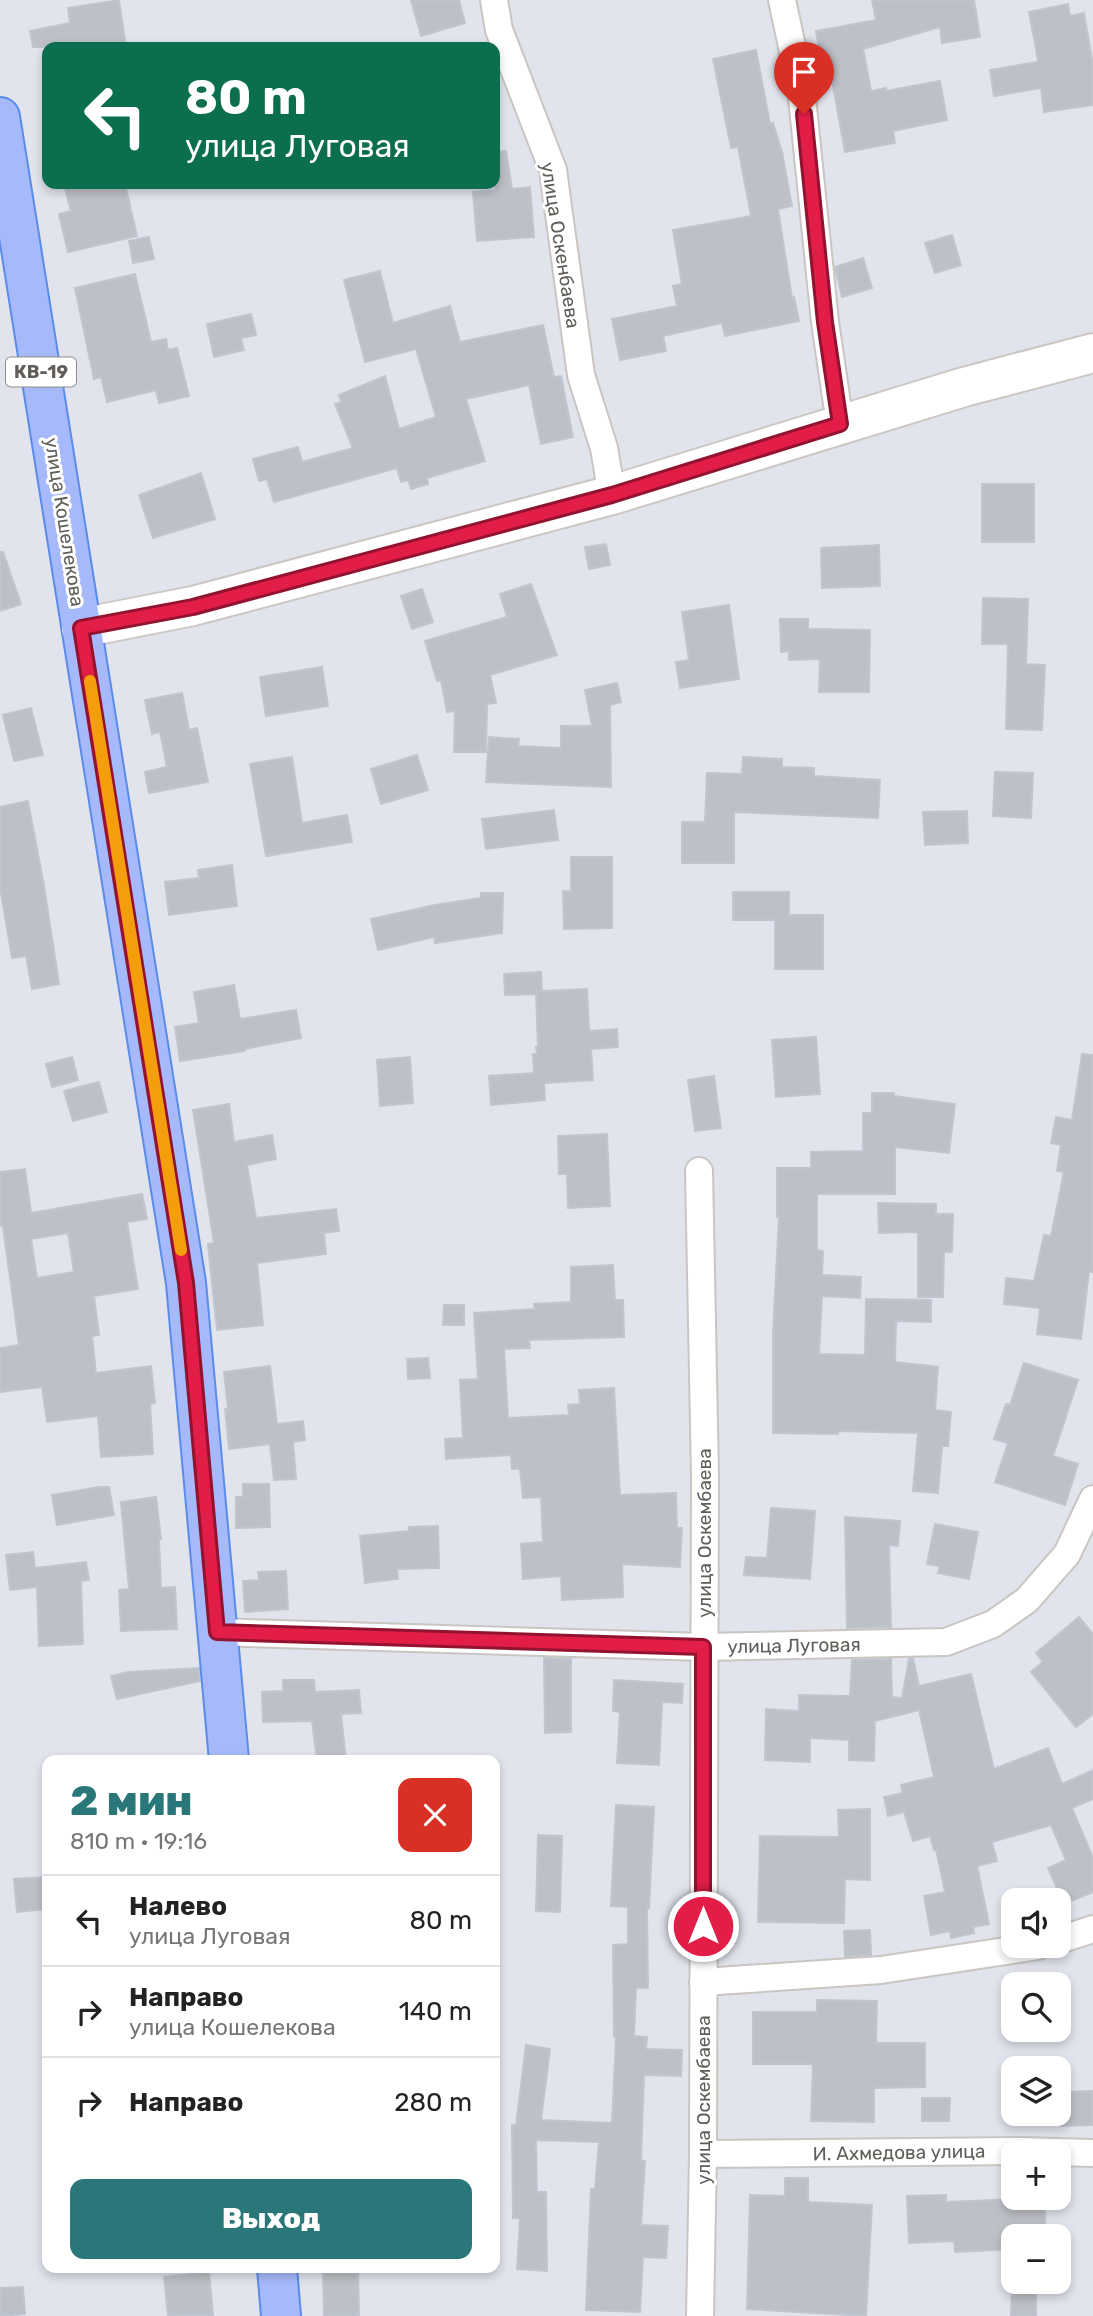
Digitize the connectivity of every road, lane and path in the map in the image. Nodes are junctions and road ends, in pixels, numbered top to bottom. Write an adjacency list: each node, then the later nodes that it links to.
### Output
1 (494, 0): 6 (street, улица Оскенбаева)
2 (782, 0): 5 (street)
3 (0, 117): 7 (main road, улица Кошелекова / КВ-19)
4 (1093, 353): 5 (main road)
5 (840, 424): 6 (main road)
6 (612, 495): 7 (main road)
7 (81, 628): 10 (main road, улица Кошелекова)
8 (699, 1171): 11 (street, улица Оскембаева)
9 (1093, 1499): 11 (street, улица Луговая)
10 (217, 1632): 11 (street, улица Луговая); 12 (main road, улица Кошелекова)
11 (703, 1647): 16 (street, улица Оскембаева)
12 (229, 1755)
13 (1093, 1929): 14 (street)
14 (1071, 1936)
15 (1001, 1952): 16 (street)
16 (703, 1982): 18 (street, улица Оскембаева)
17 (1093, 2153): 18 (street, И. Ахмедова улица)
18 (703, 2154): 21 (street, улица Оскембаева)
19 (277, 2273): 20 (main road)
20 (281, 2316)
21 (700, 2316)

